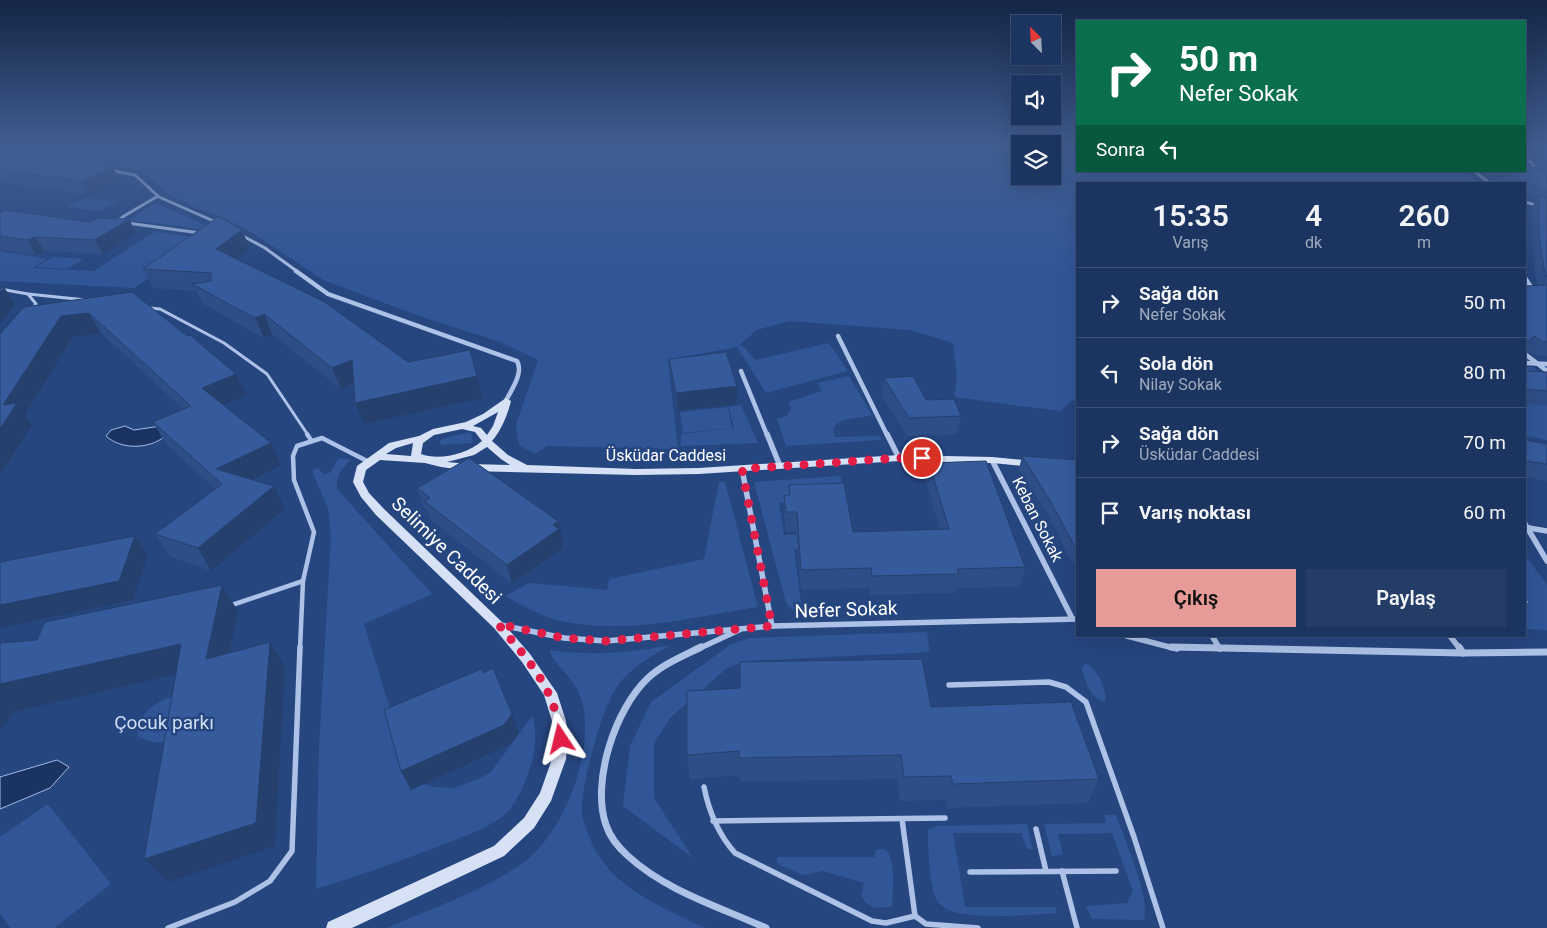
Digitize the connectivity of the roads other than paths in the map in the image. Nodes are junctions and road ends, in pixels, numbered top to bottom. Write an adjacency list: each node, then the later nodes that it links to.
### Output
1 (152, 190): 2 (street)
2 (158, 196): 5 (street); 7 (street)
3 (1526, 202): 4 (street)
4 (1547, 208)
5 (216, 229)
6 (233, 231): 22 (street)
7 (206, 232)
8 (1526, 281): 11 (street)
9 (0, 289): 10 (lane)
10 (28, 294): 12 (lane); 14 (lane)
11 (1540, 294)
12 (89, 300)
13 (143, 308): 25 (lane)
14 (30, 311)
15 (838, 336): 27 (street)
16 (1526, 355): 18 (street)
17 (1526, 363): 18 (street)
18 (1537, 364): 19 (street); 21 (street)
19 (1547, 364)
20 (741, 371): 32 (street)
21 (1547, 371)
22 (506, 401): 23 (street); 26 (street)
23 (462, 426): 24 (street); 26 (street)
24 (422, 438): 28 (street); 29 (street)
25 (311, 440): 29 (lane); 38 (lane)
26 (486, 441): 28 (street); 33 (street)
27 (899, 458): 30 (street, Üsküdar Caddesi); 32 (street, Üsküdar Caddesi)
28 (423, 459): 29 (street); 33 (street, Üsküdar Caddesi)
29 (373, 460): 41 (street, Selimiye Caddesi)
30 (992, 460): 31 (street, Üsküdar Caddesi); 40 (street, Keban Sokak)
31 (1049, 465)
32 (780, 466): 34 (street, Üsküdar Caddesi)
33 (524, 468): 34 (street, Üsküdar Caddesi)
34 (742, 469): 42 (street)
35 (1527, 526): 36 (street); 37 (street)
36 (1547, 531)
37 (1547, 561)
38 (303, 581): 39 (lane); 61 (lane)
39 (222, 607)
40 (1075, 618): 42 (street, Nefer Sokak)
41 (498, 624): 43 (street, Nefer Sokak); 62 (street, Selimiye Caddesi)
42 (772, 626): 43 (street, Nefer Sokak)
43 (742, 629): 63 (street)
44 (1131, 637): 47 (street)
45 (1213, 637): 47 (street)
46 (1451, 637): 49 (street)
47 (1220, 649): 49 (street)
48 (1547, 652): 49 (street)
49 (1463, 653)
50 (949, 685): 66 (lane)
51 (704, 787): 54 (lane)
52 (945, 818): 53 (lane)
53 (902, 819): 54 (lane); 60 (lane)
54 (713, 821): 60 (lane)
55 (1036, 829): 56 (lane)
56 (1046, 871): 57 (lane); 59 (lane)
57 (1062, 871): 58 (lane); 65 (lane)
58 (1116, 871)
59 (970, 872)
60 (915, 916): 64 (lane)
61 (168, 928)
62 (334, 928)
63 (766, 928)
64 (978, 928)
65 (1078, 928)
66 (1163, 928)

